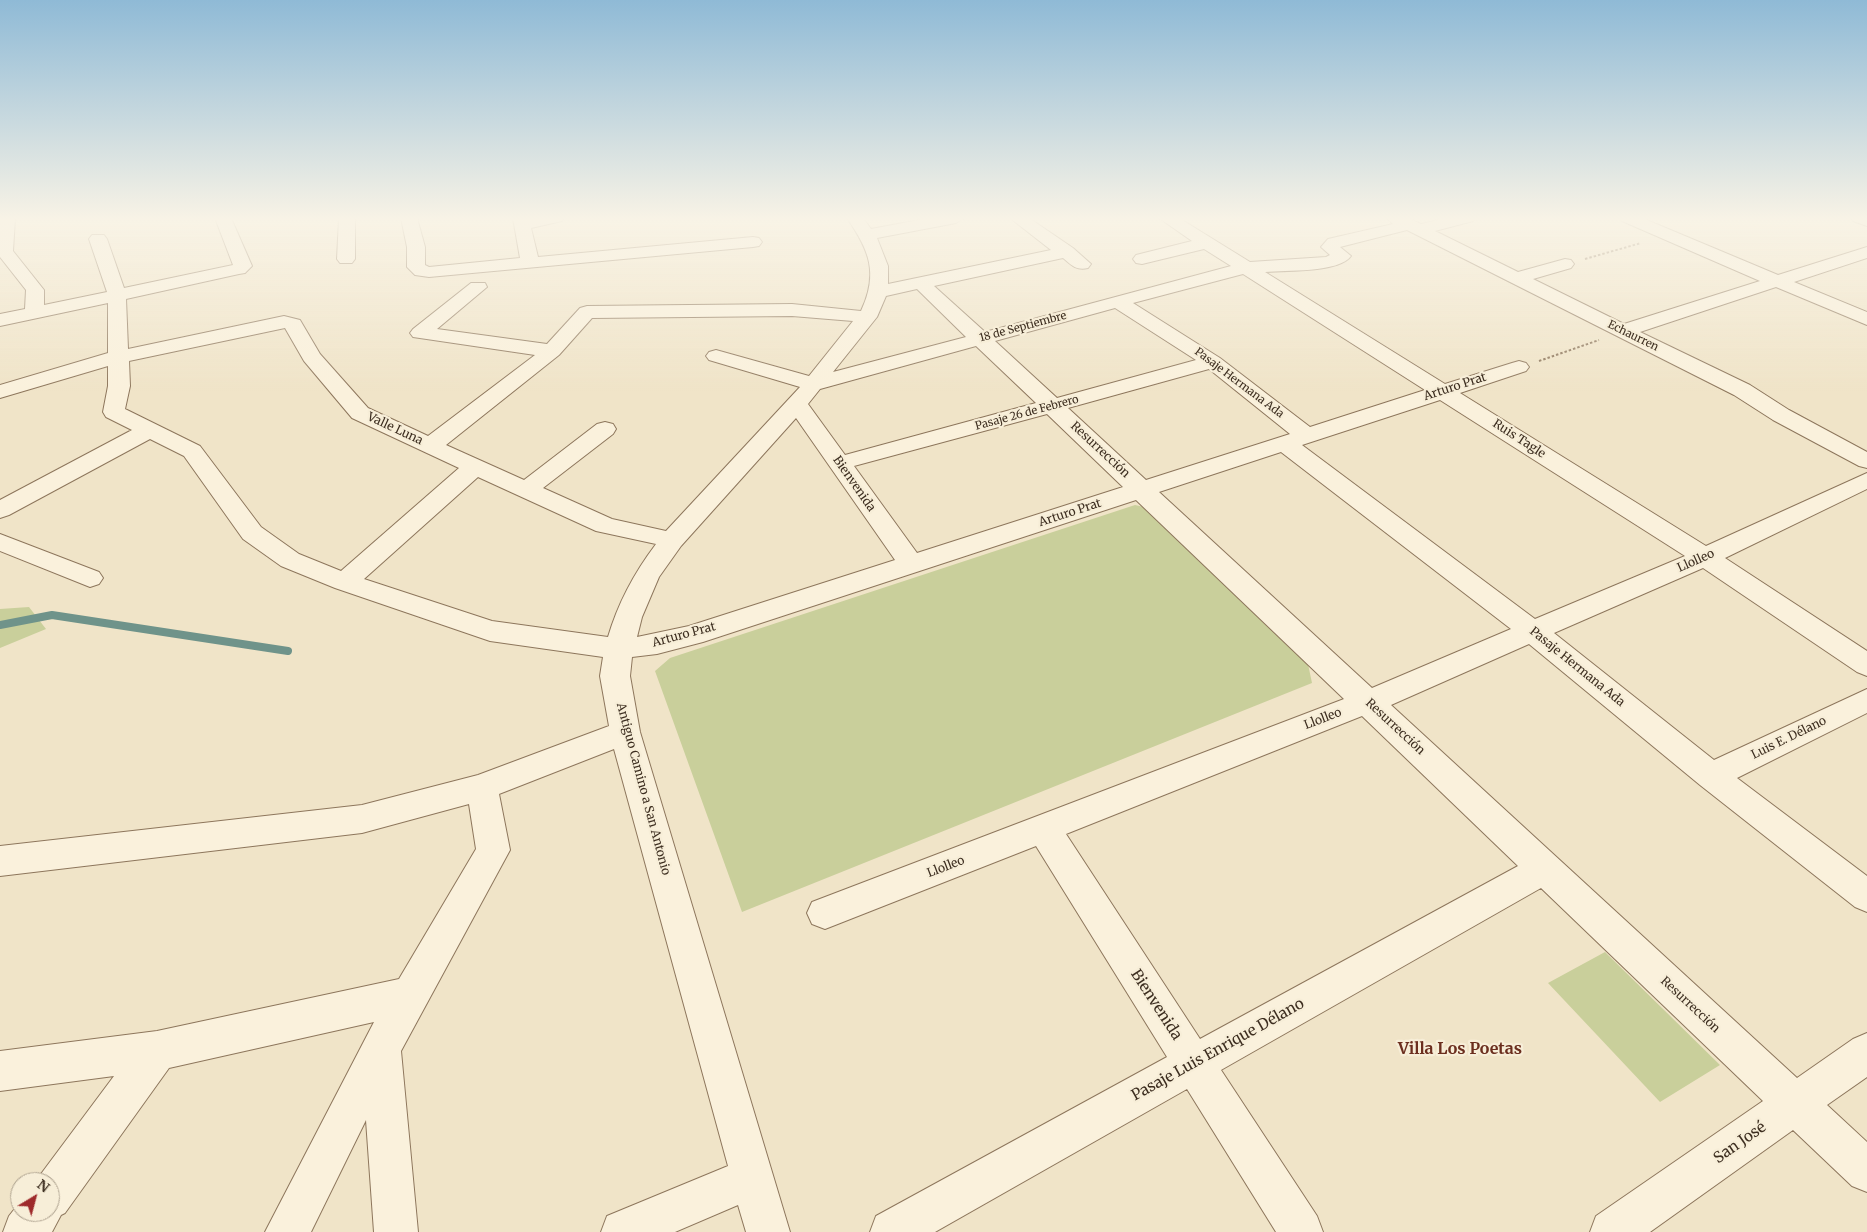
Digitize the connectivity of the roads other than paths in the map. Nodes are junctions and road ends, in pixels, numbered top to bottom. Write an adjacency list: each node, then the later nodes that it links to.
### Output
1 (23, 275): 19 (street)
2 (110, 275): 17 (street)
3 (213, 275): 17 (street)
4 (879, 275): 16 (street, Antiguo Camino a San Antonio)
5 (961, 275): 14 (street)
6 (1215, 275): 18 (street, 18 de Septiembre)
7 (1255, 275): 30 (street, Ruis Tagle)
8 (1508, 275): 12 (street, Echaurren)
9 (1527, 275): 12 (street)
10 (1763, 275): 13 (street)
11 (1793, 275): 13 (street)
12 (1515, 279): 23 (street, Echaurren)
13 (1776, 281): 21 (street); 23 (street)
14 (922, 284): 16 (street); 24 (street, Resurrección)
15 (478, 287): 25 (street)
16 (878, 292): 20 (street, Antiguo Camino a San Antonio)
17 (117, 296): 19 (street); 27 (street)
18 (1118, 302): 24 (street, 18 de Septiembre); 28 (street, Pasaje Hermana Ada)
19 (34, 312): 22 (street)
20 (867, 317): 25 (street); 32 (street, Antiguo Camino a San Antonio)
21 (1867, 319)
22 (0, 320)
23 (1623, 331): 38 (street, Echaurren)
24 (981, 339): 32 (street, 18 de Septiembre); 33 (street, Resurrección)
25 (552, 351): 37 (street)
26 (716, 356): 32 (street)
27 (117, 357): 31 (street); 35 (street, Arturo Prat); 37 (street, Valle Luna)
28 (1213, 362): 33 (street, Pasaje 26 de Febrero); 36 (street, Pasaje Hermana Ada)
29 (1519, 367): 30 (street, Arturo Prat)
30 (1444, 391): 36 (street, Arturo Prat); 47 (street, Ruis Tagle)
31 (0, 392)
32 (806, 394): 39 (street, Bienvenida); 45 (street, Antiguo Camino a San Antonio)
33 (1052, 406): 39 (street, Pasaje 26 de Febrero); 42 (street, Resurrección)
34 (605, 429): 43 (street)
35 (149, 430): 44 (street); 50 (street, Arturo Prat)
36 (1295, 439): 42 (street, Arturo Prat); 51 (street, Pasaje Hermana Ada)
37 (430, 446): 40 (street, Valle Luna)
38 (1867, 461)
39 (840, 463): 48 (street, Bienvenida)
40 (475, 467): 43 (street, Valle Luna); 50 (street)
41 (1867, 480): 47 (street, Llolleo)
42 (1142, 489): 48 (street, Arturo Prat); 55 (street, Resurrección)
43 (526, 490): 45 (street, Valle Luna)
44 (0, 510)
45 (672, 540): 52 (street, Antiguo Camino a San Antonio)
46 (0, 542): 49 (street)
47 (1705, 557): 51 (street, Llolleo); 53 (street, Ruis Tagle)
48 (911, 564): 52 (street, Arturo Prat)
49 (90, 578)
50 (344, 582): 52 (street, Arturo Prat)
51 (1532, 630): 55 (street, Llolleo); 57 (street, Pasaje Hermana Ada)
52 (619, 649): 56 (street, Antiguo Camino a San Antonio)
53 (1867, 665)
54 (1867, 700): 57 (street, Luis E. Délano)
55 (1368, 702): 59 (street, Llolleo); 61 (street, Resurrección)
56 (626, 732): 58 (street); 72 (street, Antiguo Camino a San Antonio)
57 (1710, 776): 62 (street, Pasaje Hermana Ada)
58 (482, 787): 60 (street); 64 (street)
59 (1044, 829): 63 (street, Llolleo); 68 (street, Bienvenida)
60 (0, 861)
61 (1545, 868): 68 (street, Pasaje Luis Enrique Délano); 70 (street, Resurrección)
62 (1867, 896)
63 (825, 913)
64 (411, 994): 65 (street); 66 (street)
65 (381, 1048): 74 (street); 75 (street)
66 (157, 1051): 69 (street); 73 (street)
67 (1867, 1053): 70 (street, San José)
68 (1194, 1064): 78 (street, Pasaje Luis Enrique Délano); 79 (street, Bienvenida)
69 (0, 1071)
70 (1796, 1104): 71 (street, Resurrección); 80 (street, San José)
71 (1867, 1171)
72 (753, 1177): 76 (street); 77 (street, Antiguo Camino a San Antonio)
73 (60, 1184)
74 (287, 1232)
75 (396, 1232)
76 (623, 1232)
77 (768, 1232)
78 (892, 1232)
79 (1301, 1232)
80 (1612, 1232)

